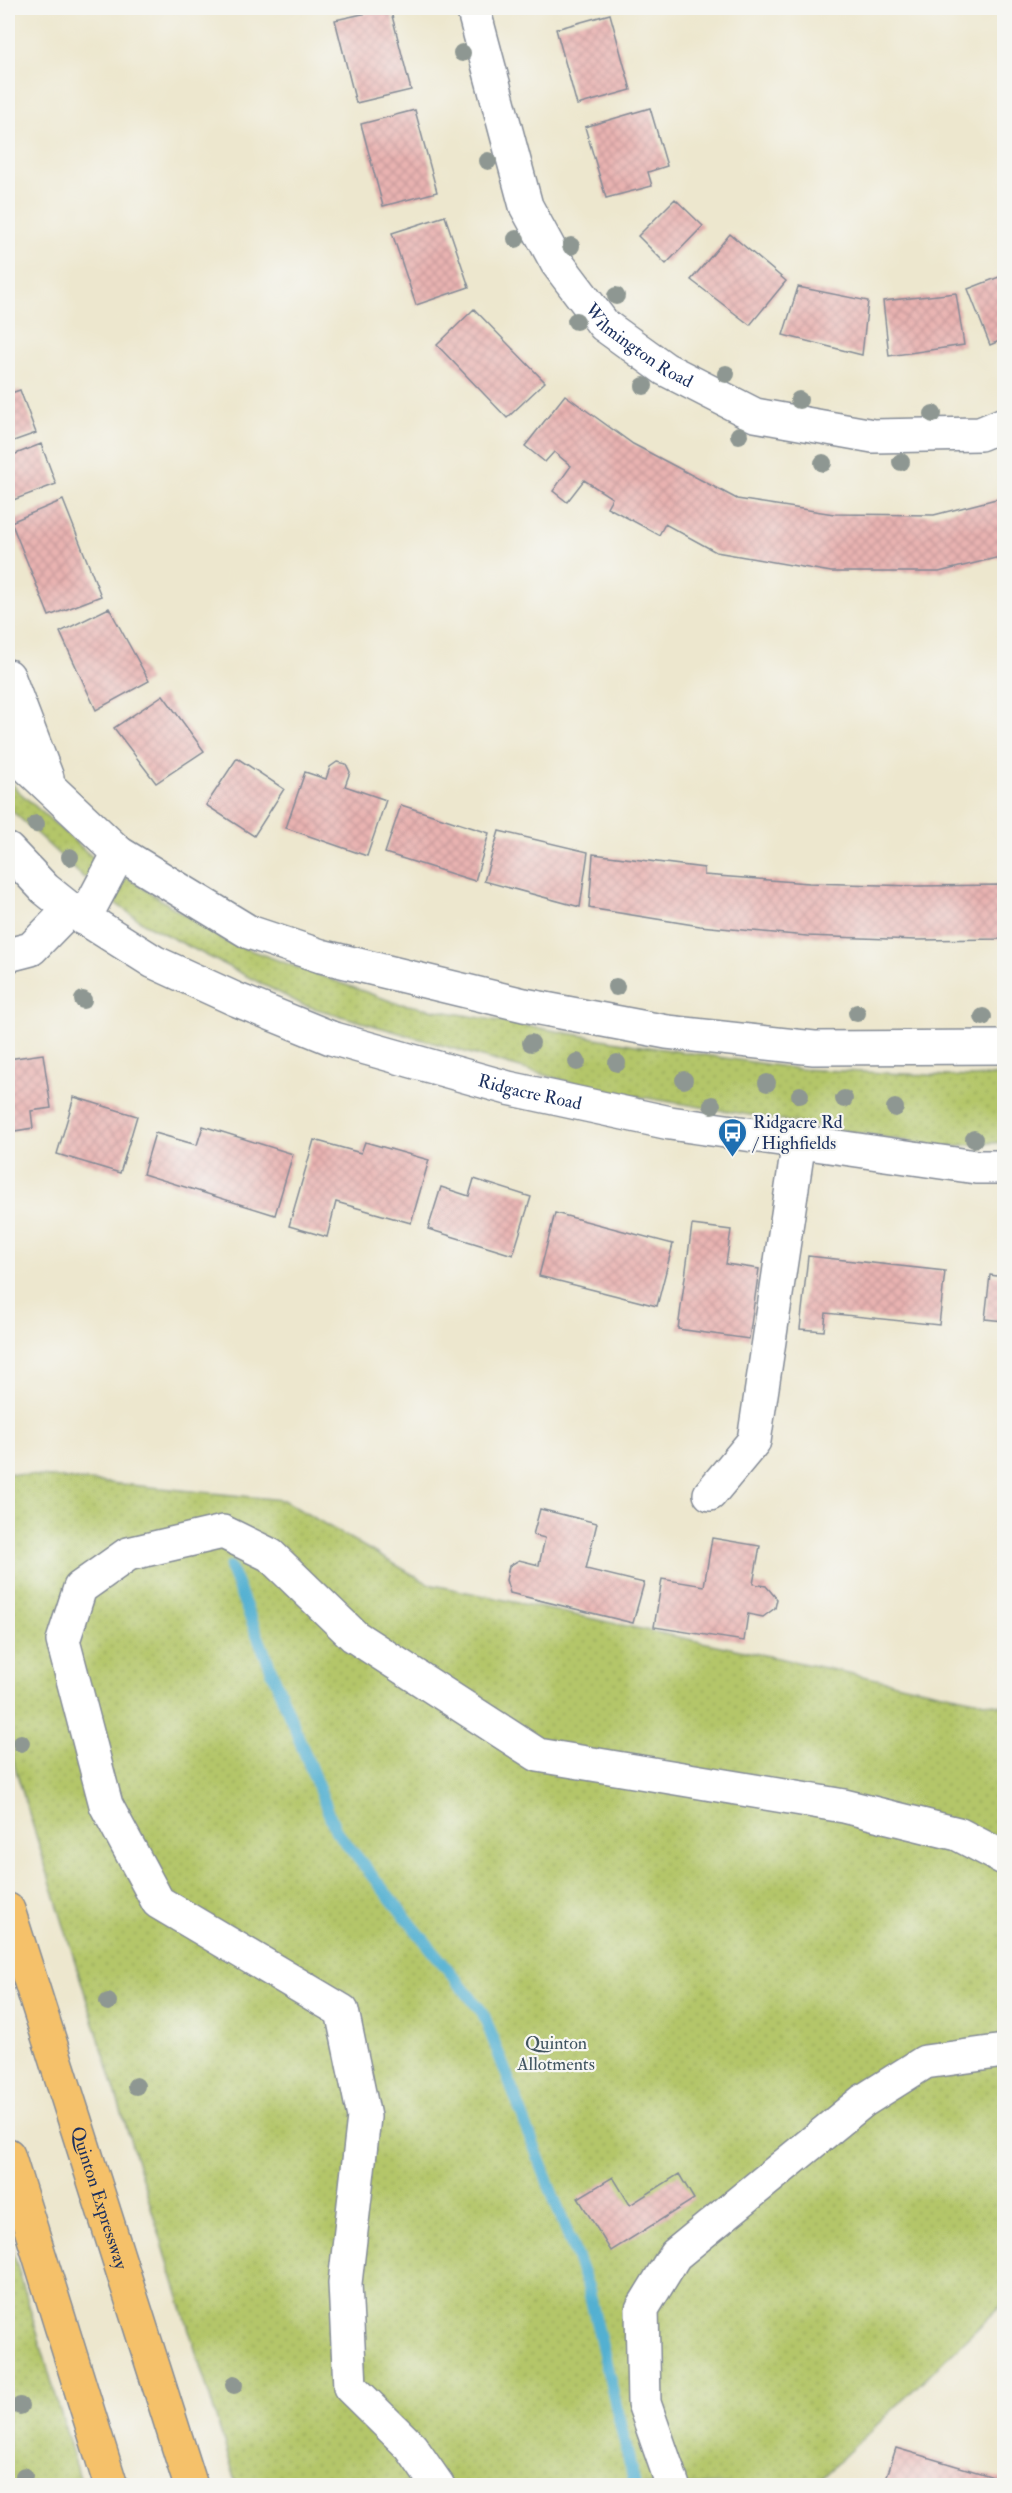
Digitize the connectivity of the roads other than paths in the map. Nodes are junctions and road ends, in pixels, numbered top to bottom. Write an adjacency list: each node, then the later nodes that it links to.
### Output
1 (473, 8): 2 (street, Wilmington Road)
2 (1005, 424)
3 (8, 676): 5 (street)
4 (8, 744): 5 (street)
5 (50, 788): 7 (street)
6 (8, 850): 8 (street, Ridgacre Road)
7 (119, 853): 8 (street); 10 (street)
8 (77, 914): 9 (street); 11 (street, Ridgacre Road)
9 (8, 955)
10 (1005, 1047)
11 (799, 1140): 12 (street, Ridgacre Road); 13 (street)
12 (1005, 1167)
13 (710, 1494)
14 (1005, 1857): 20 (street)
15 (8, 1910): 19 (highway, Quinton Expressway)
16 (1005, 2051): 21 (street)
17 (8, 2155): 18 (highway)
18 (111, 2486)
19 (191, 2486)
20 (438, 2486)
21 (674, 2486)

